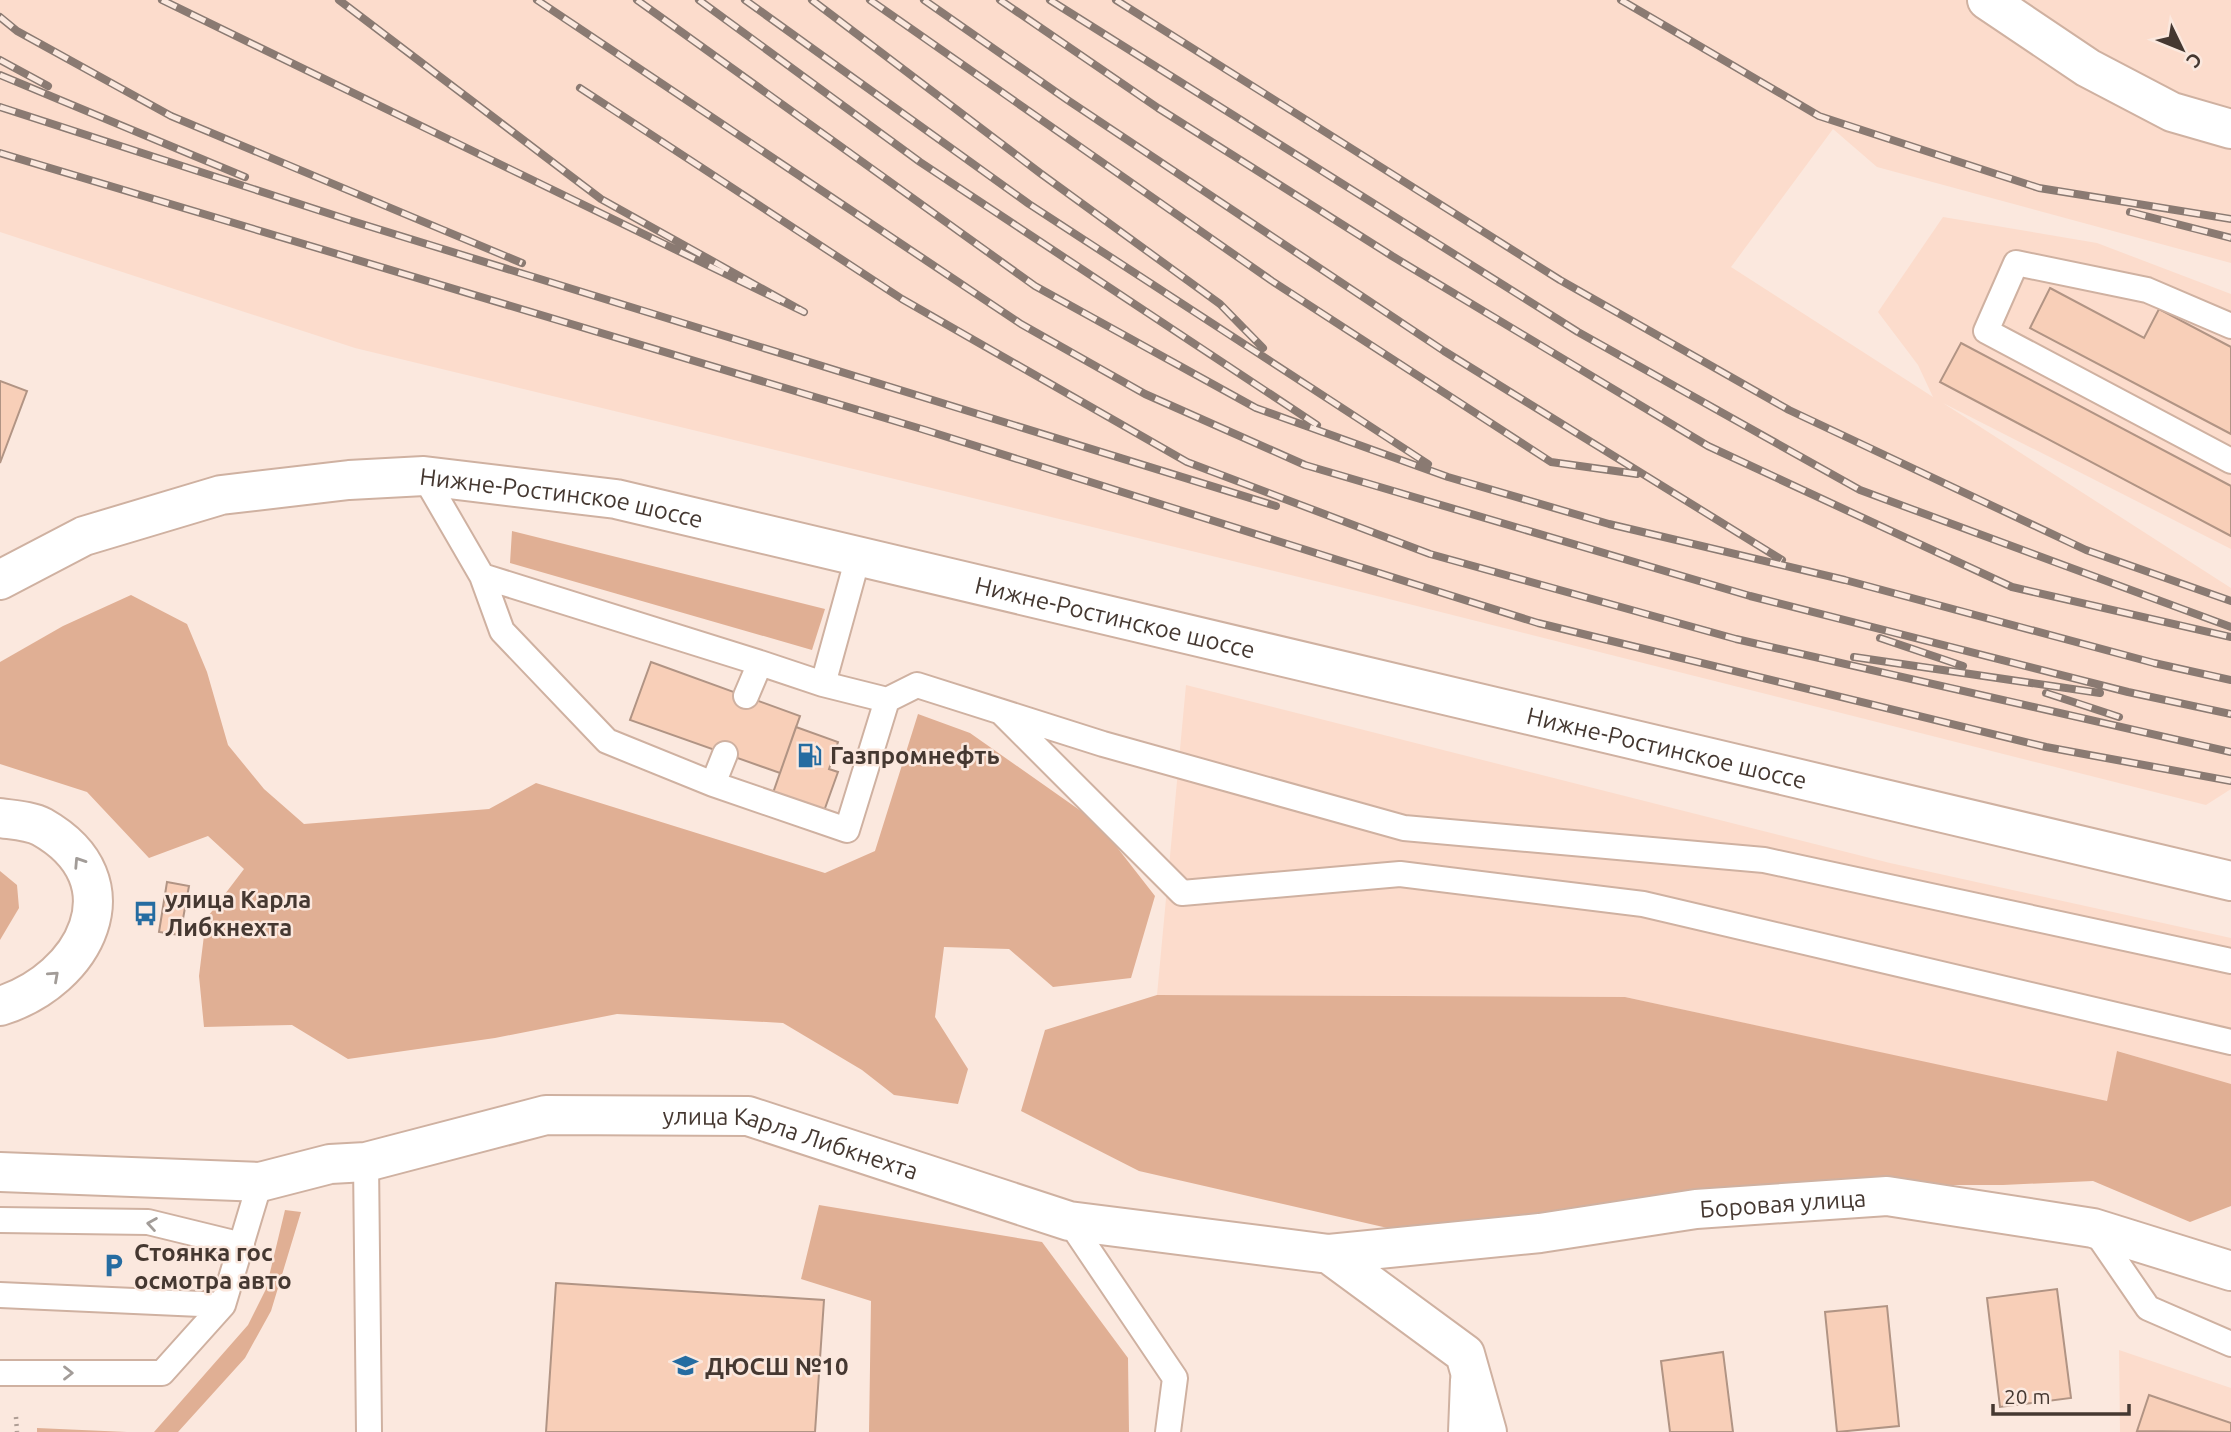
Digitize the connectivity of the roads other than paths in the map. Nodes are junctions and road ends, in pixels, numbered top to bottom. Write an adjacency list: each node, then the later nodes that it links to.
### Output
1 (1987, 0): 2 (street)
2 (2231, 129)
3 (2231, 326): 4 (lane)
4 (2231, 461)
5 (424, 476): 6 (street, Нижне-Ростинское шоссе); 7 (lane); 8 (street, Нижне-Ростинское шоссе)
6 (858, 557): 10 (lane); 17 (street, Нижне-Ростинское шоссе)
7 (482, 576): 9 (lane); 15 (lane)
8 (0, 580)
9 (760, 663): 10 (lane); 11 (lane)
10 (823, 684): 12 (lane)
11 (746, 696)
12 (887, 700): 13 (lane); 15 (lane)
13 (999, 710): 18 (lane); 20 (lane)
14 (725, 754): 15 (lane)
15 (713, 784)
16 (0, 818): 19 (street, one-way to 16)
17 (2231, 881)
18 (2231, 961)
19 (0, 1006)
20 (2231, 1042)
21 (366, 1162): 23 (street, улица Карла Либкнехта); 25 (street, улица Карла Либкнехта); 35 (lane)
22 (0, 1172): 23 (street, улица Карла Либкнехта)
23 (260, 1182): 27 (lane)
24 (0, 1220): 27 (lane, one-way to 24)
25 (1069, 1221): 28 (street, улица Карла Либкнехта); 36 (lane)
26 (2093, 1228): 28 (street, Боровая улица); 29 (street, Боровая улица); 32 (lane)
27 (242, 1245): 31 (lane)
28 (1329, 1254): 33 (street, улица Карла Либкнехта)
29 (2231, 1271)
30 (0, 1295): 31 (lane)
31 (223, 1305): 34 (lane, one-way to 31)
32 (2231, 1344)
33 (1465, 1354): 37 (lane); 38 (street)
34 (0, 1373)
35 (369, 1432)
36 (1168, 1432)
37 (1461, 1432)
38 (1487, 1432)

